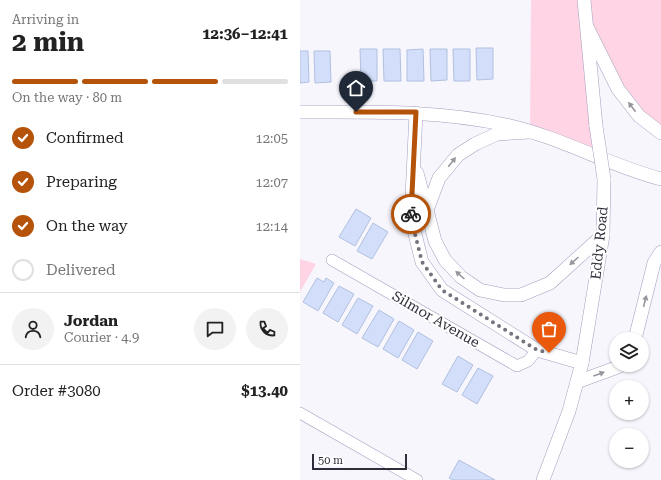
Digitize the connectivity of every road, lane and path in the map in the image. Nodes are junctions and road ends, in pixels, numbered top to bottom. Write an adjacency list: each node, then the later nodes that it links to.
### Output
1 (584, 5): 2 (street, Eddy Road)
2 (587, 27): 6 (street, one-way to 2); 10 (street, Eddy Road, bridge)
3 (300, 112): 4 (street)
4 (416, 112): 5 (street); 7 (street)
5 (530, 132): 8 (street); 9 (street, one-way to 5)
6 (661, 133)
7 (414, 162): 9 (street); 14 (street)
8 (661, 179)
9 (427, 210): 10 (street, one-way to 9)
10 (603, 235): 15 (street, Eddy Road)
11 (661, 252): 13 (street, one-way to 11)
12 (332, 260): 14 (street, Silmor Avenue)
13 (637, 332)
14 (537, 350): 15 (street)
15 (582, 363): 17 (street, Eddy Road)
16 (609, 370): 17 (street, one-way to 16)
17 (577, 382): 20 (street, Eddy Road)
18 (300, 413): 19 (street)
19 (417, 480)
20 (543, 480)

